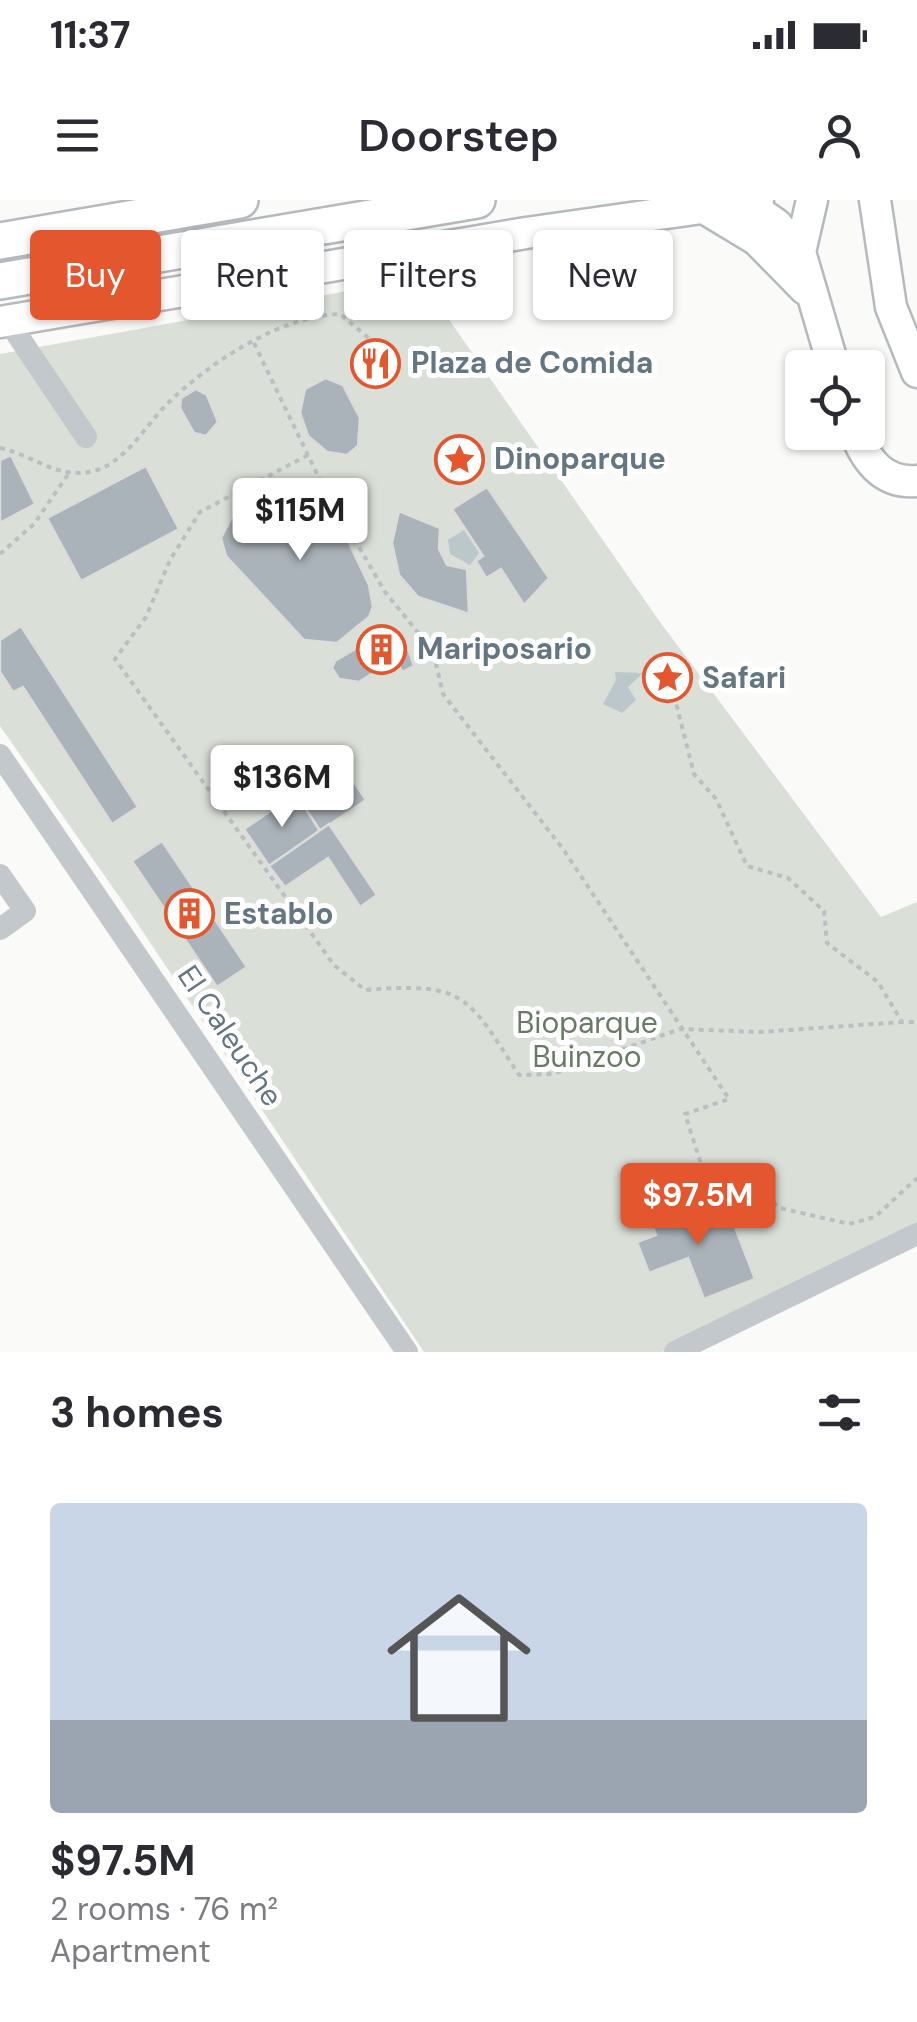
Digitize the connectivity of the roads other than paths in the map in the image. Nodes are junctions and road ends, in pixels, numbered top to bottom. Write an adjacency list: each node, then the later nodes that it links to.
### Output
1 (240, 200): 7 (highway)
2 (476, 200): 9 (highway)
3 (812, 200): 8 (main road)
4 (751, 201): 5 (main road); 8 (main road)
5 (704, 208): 10 (main road); 11 (main road)
6 (878, 215): 13 (main road)
7 (0, 242)
8 (800, 252): 10 (main road)
9 (0, 282)
10 (810, 295): 12 (main road)
11 (4, 322): 14 (street)
12 (828, 350)
13 (917, 372)
14 (86, 438)
15 (866, 450): 16 (main road)
16 (917, 481)
17 (0, 755): 21 (street, El Caleuche)
18 (0, 875): 19 (street)
19 (0, 929)
20 (917, 1234): 22 (street)
21 (407, 1352)
22 (675, 1352)

